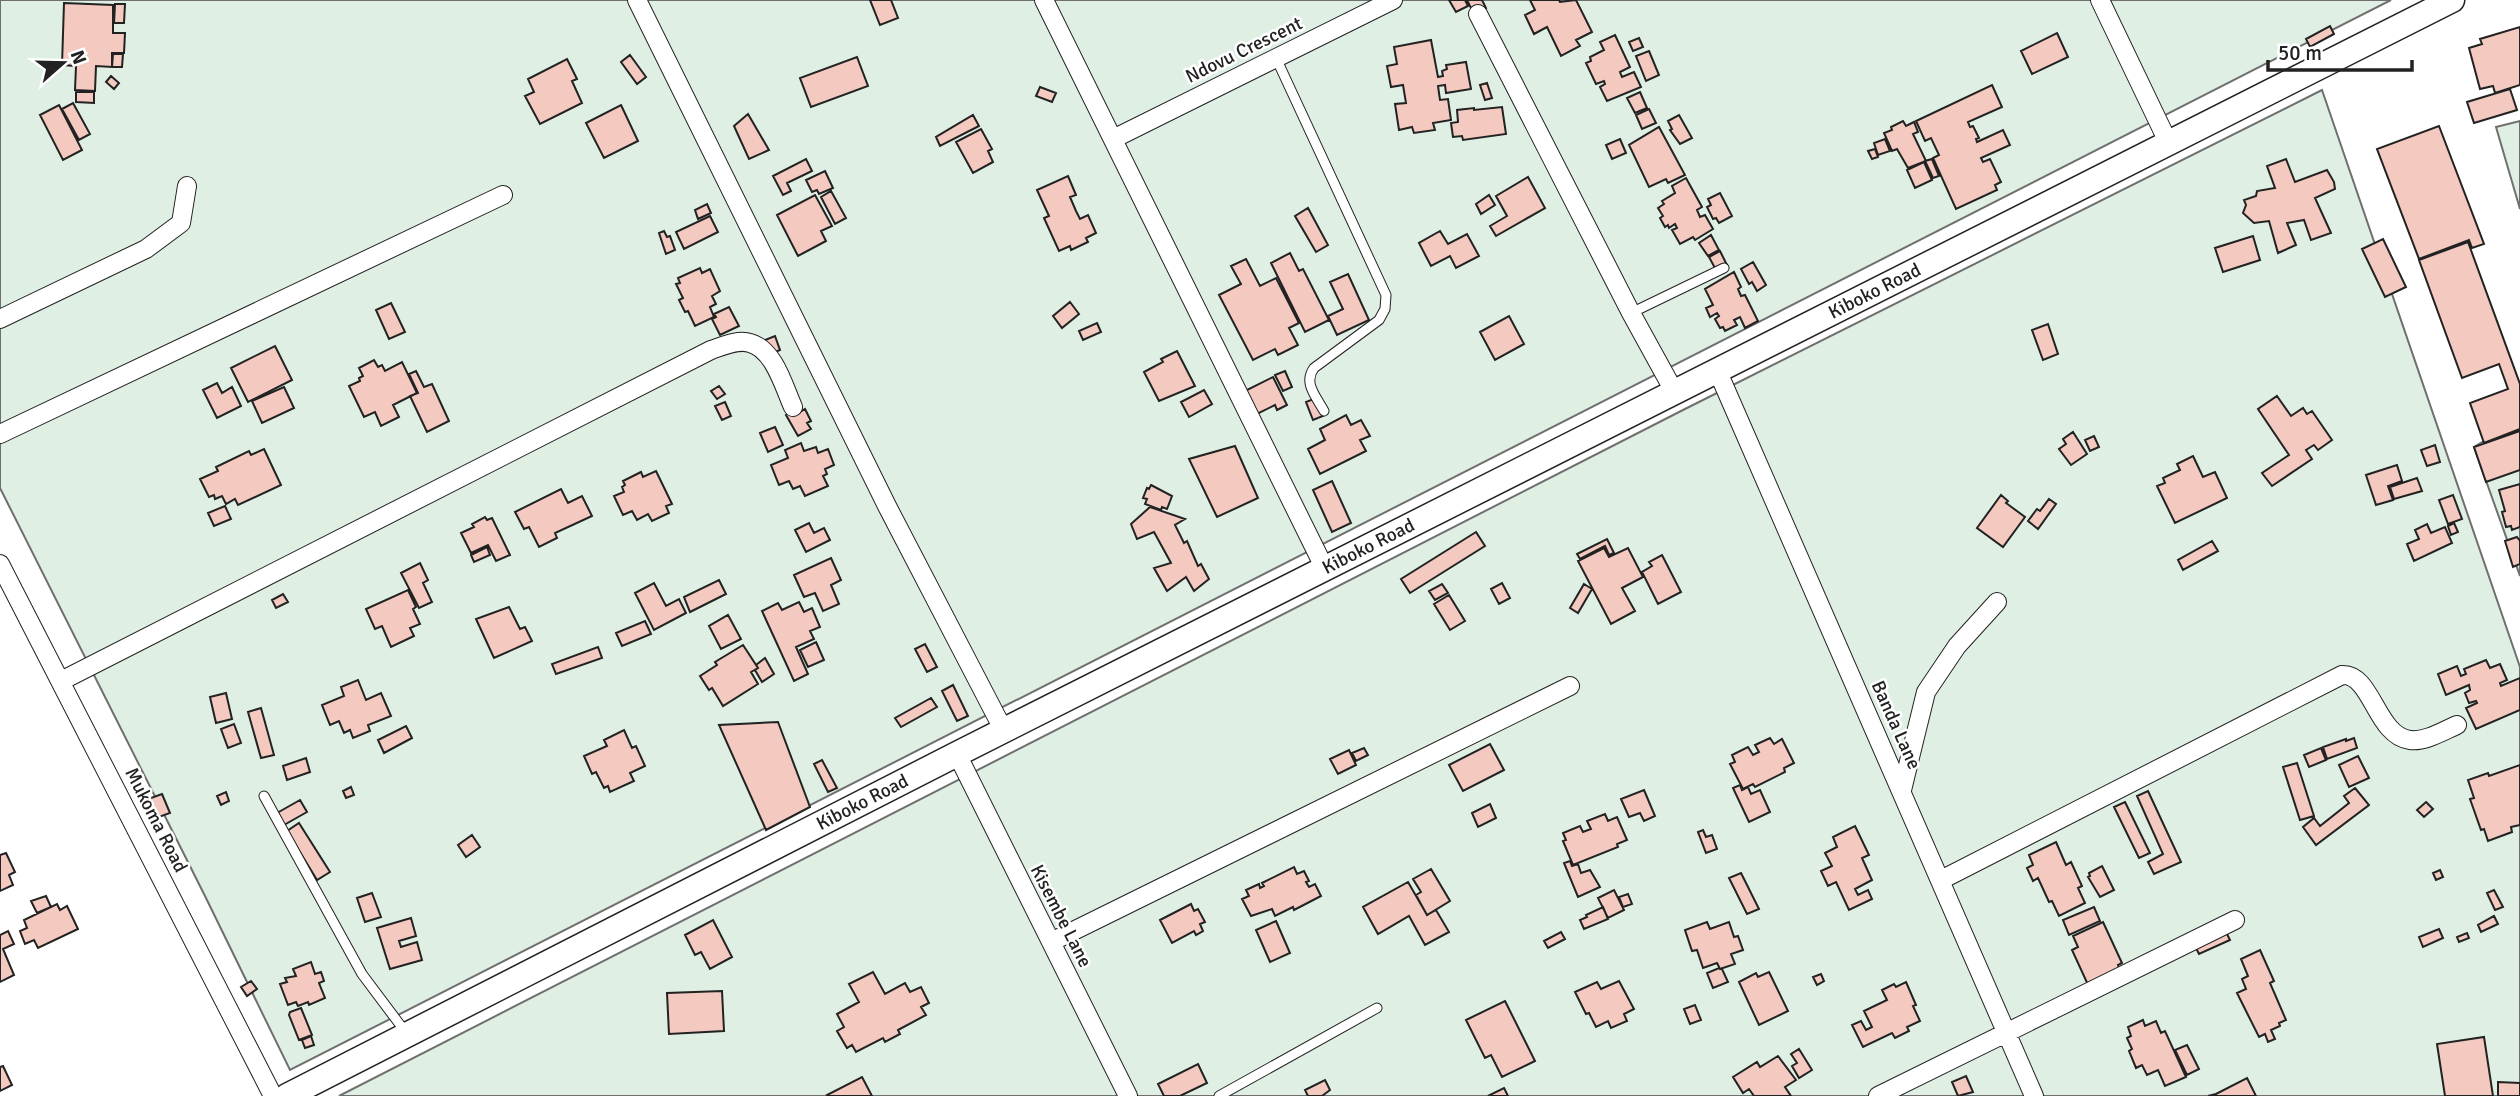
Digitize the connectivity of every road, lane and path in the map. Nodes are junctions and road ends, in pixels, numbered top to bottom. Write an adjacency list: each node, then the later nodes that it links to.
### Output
1 (637, 0): 27 (street)
2 (1044, 0): 8 (street)
3 (1393, 0): 7 (street, Ndovu Crescent)
4 (2100, 0): 9 (street)
5 (2452, 0): 9 (street, Kiboko Road)
6 (1478, 14): 13 (street)
7 (1276, 58): 8 (street, Ndovu Crescent); 18 (lane)
8 (1113, 139): 21 (street)
9 (2169, 144): 15 (street, Kiboko Road)
10 (187, 186): 14 (street)
11 (503, 195): 19 (street)
12 (1724, 268): 13 (lane)
13 (1631, 313): 16 (street)
14 (0, 319)
15 (1718, 372): 16 (street, Kiboko Road); 29 (street, Banda Lane)
16 (1675, 393): 21 (street, Kiboko Road)
17 (793, 407): 24 (street)
18 (1324, 411)
19 (0, 435)
20 (0, 564): 22 (street, Mukoma Road)
21 (1325, 569): 27 (street, Kiboko Road)
22 (5, 589): 24 (street, Mukoma Road)
23 (1997, 602): 29 (street)
24 (61, 681): 37 (street, Mukoma Road)
25 (1570, 686): 33 (street)
26 (2457, 725): 31 (street)
27 (1004, 731): 28 (street, Kiboko Road)
28 (957, 754): 33 (street, Kisembe Lane); 35 (street, Kiboko Road)
29 (1902, 790): 31 (street, Banda Lane)
30 (264, 796): 35 (lane)
31 (1941, 880): 36 (street, Banda Lane)
32 (2235, 920): 36 (street)
33 (1051, 942): 39 (street, Kisembe Lane)
34 (1377, 1008): 40 (lane)
35 (407, 1034): 38 (street, Kiboko Road)
36 (2007, 1034): 41 (street); 42 (street, Banda Lane)
37 (274, 1096)
38 (287, 1096)
39 (1128, 1096)
40 (1219, 1096)
41 (1878, 1096)
42 (2034, 1096)

